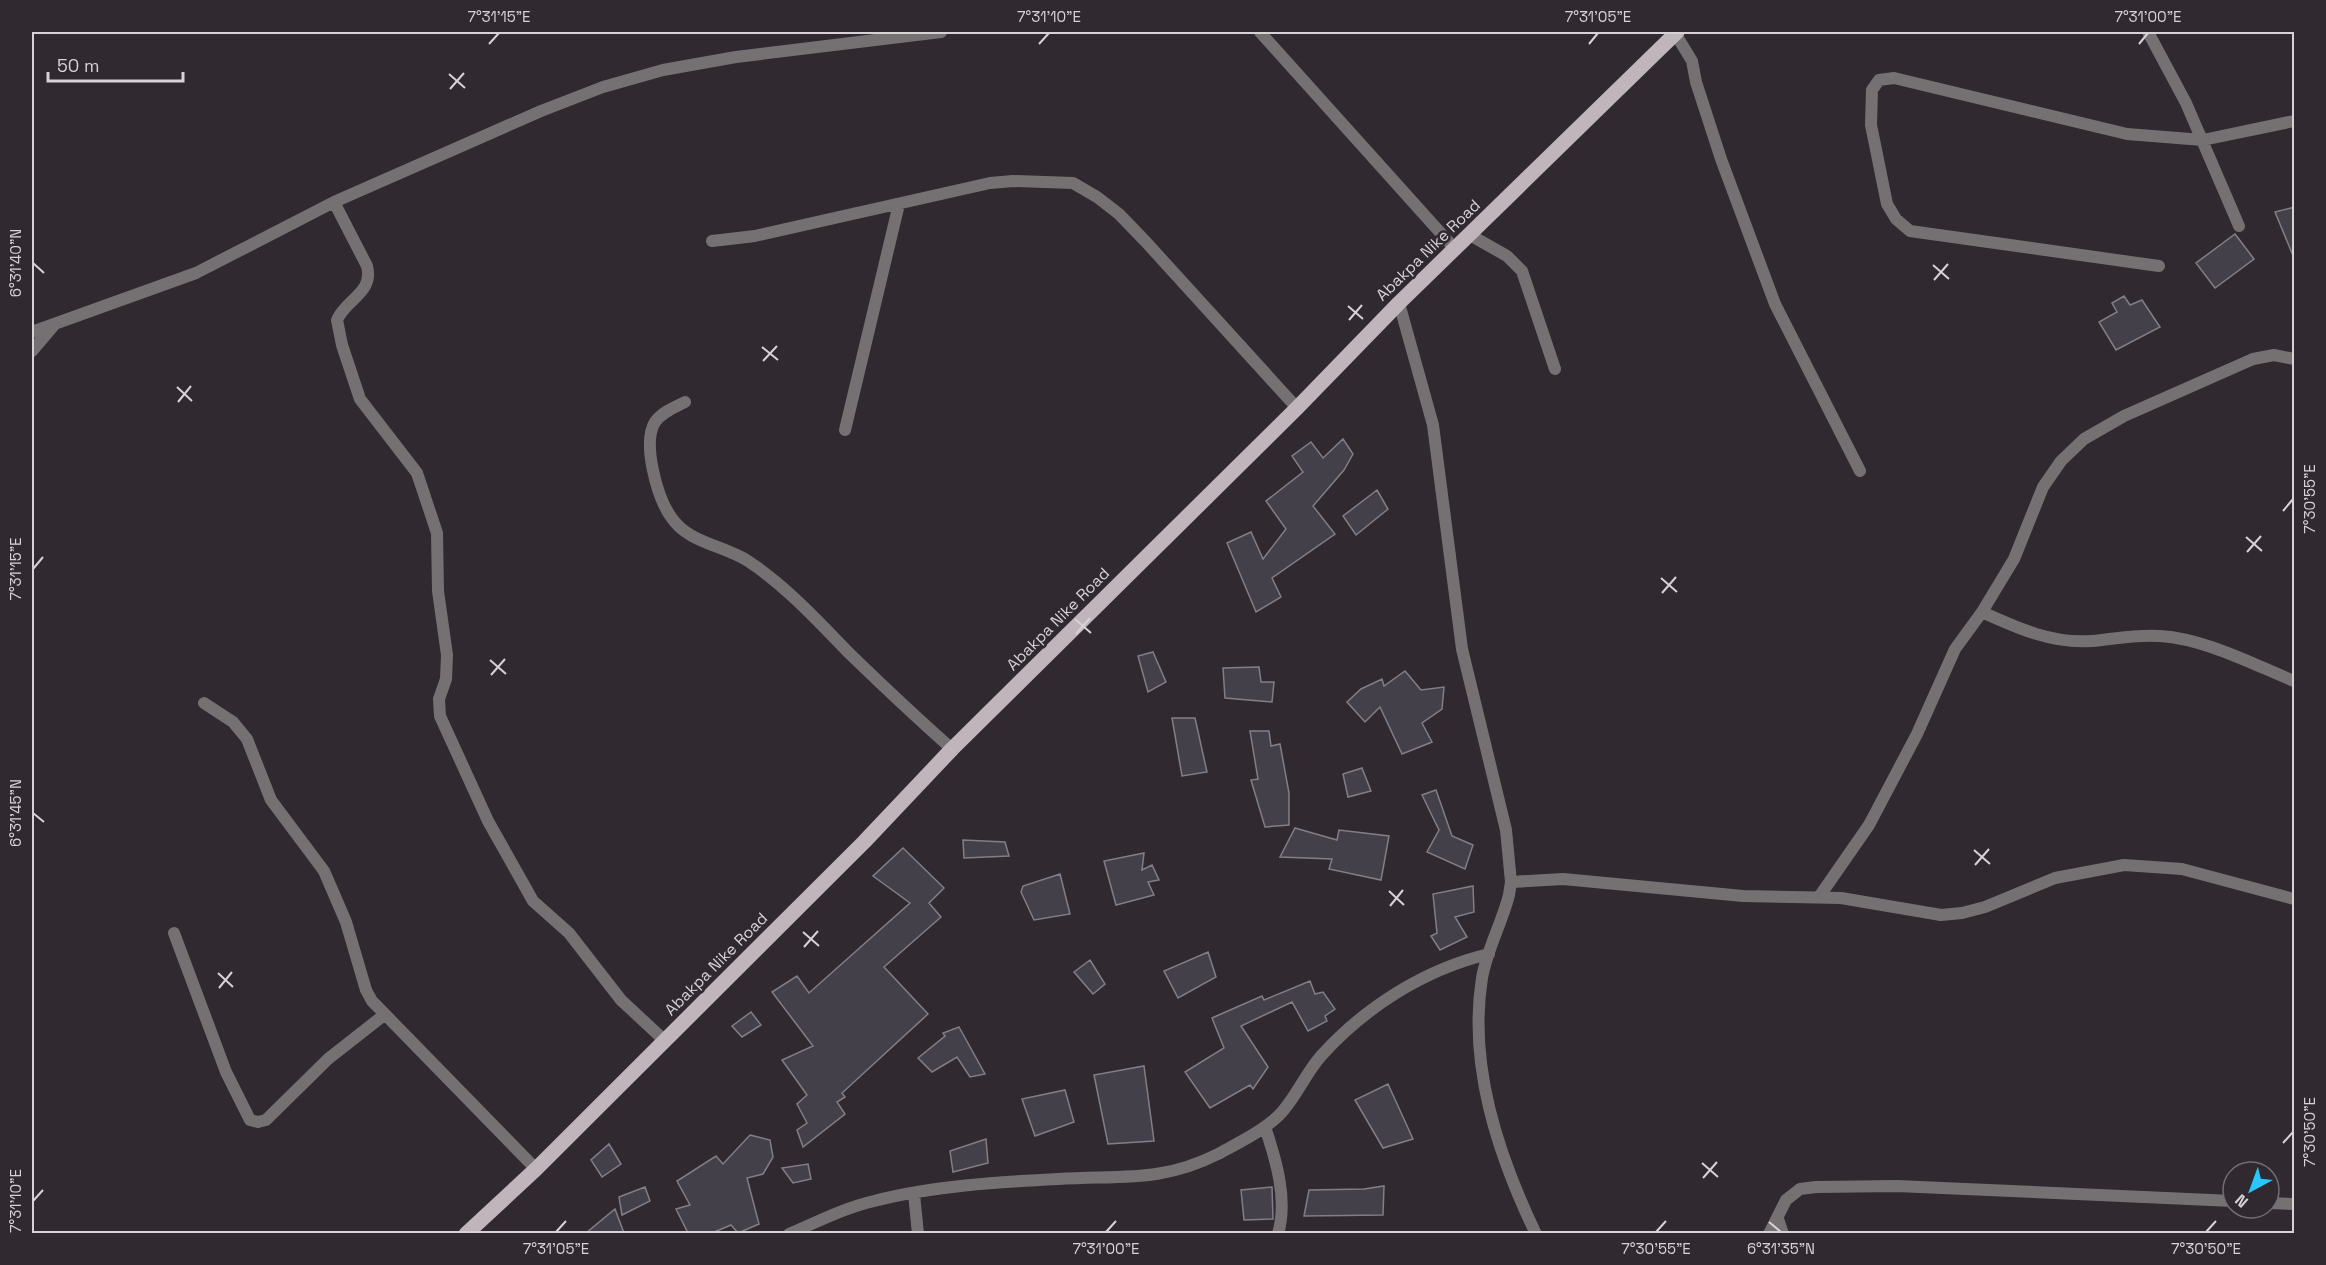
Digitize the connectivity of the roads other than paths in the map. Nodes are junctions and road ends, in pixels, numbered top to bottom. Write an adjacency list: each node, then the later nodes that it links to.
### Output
1 (941, 32): 7 (street)
2 (1260, 32): 12 (street)
3 (1676, 32): 10 (main road, Abakpa Nike Road); 23 (street)
4 (2148, 32): 6 (street)
5 (2295, 121): 6 (street)
6 (2203, 140): 9 (street); 13 (street)
7 (334, 201): 15 (street); 34 (street)
8 (899, 204): 11 (street); 21 (street); 22 (street)
9 (2239, 226)
10 (1470, 235): 12 (main road, Abakpa Nike Road); 19 (street)
11 (712, 241)
12 (1455, 249): 14 (main road, Abakpa Nike Road)
13 (2159, 266)
14 (1399, 303): 21 (main road, Abakpa Nike Road); 28 (street)
15 (55, 325): 16 (street); 17 (street)
16 (32, 332)
17 (32, 351)
18 (2295, 359): 24 (street)
19 (1555, 369)
20 (685, 402): 27 (street)
21 (1297, 408): 27 (main road, Abakpa Nike Road)
22 (845, 430)
23 (1860, 471)
24 (1982, 612): 25 (street); 29 (street)
25 (2295, 681)
26 (204, 703): 33 (street)
27 (952, 749): 34 (main road, Abakpa Nike Road)
28 (1511, 882): 29 (street); 32 (street)
29 (1820, 897): 30 (street)
30 (2295, 899)
31 (174, 933): 33 (street)
32 (1489, 954): 35 (street); 44 (street)
33 (384, 1015): 36 (street)
34 (664, 1040): 36 (main road, Abakpa Nike Road)
35 (1265, 1127): 37 (street); 43 (street)
36 (536, 1170): 40 (main road, Abakpa Nike Road)
37 (914, 1194): 41 (street); 42 (street)
38 (2221, 1200): 39 (street)
39 (1778, 1219): 45 (street); 46 (street)
40 (466, 1233)
41 (789, 1233)
42 (918, 1233)
43 (1278, 1233)
44 (1536, 1233)
45 (1769, 1233)
46 (1783, 1233)

